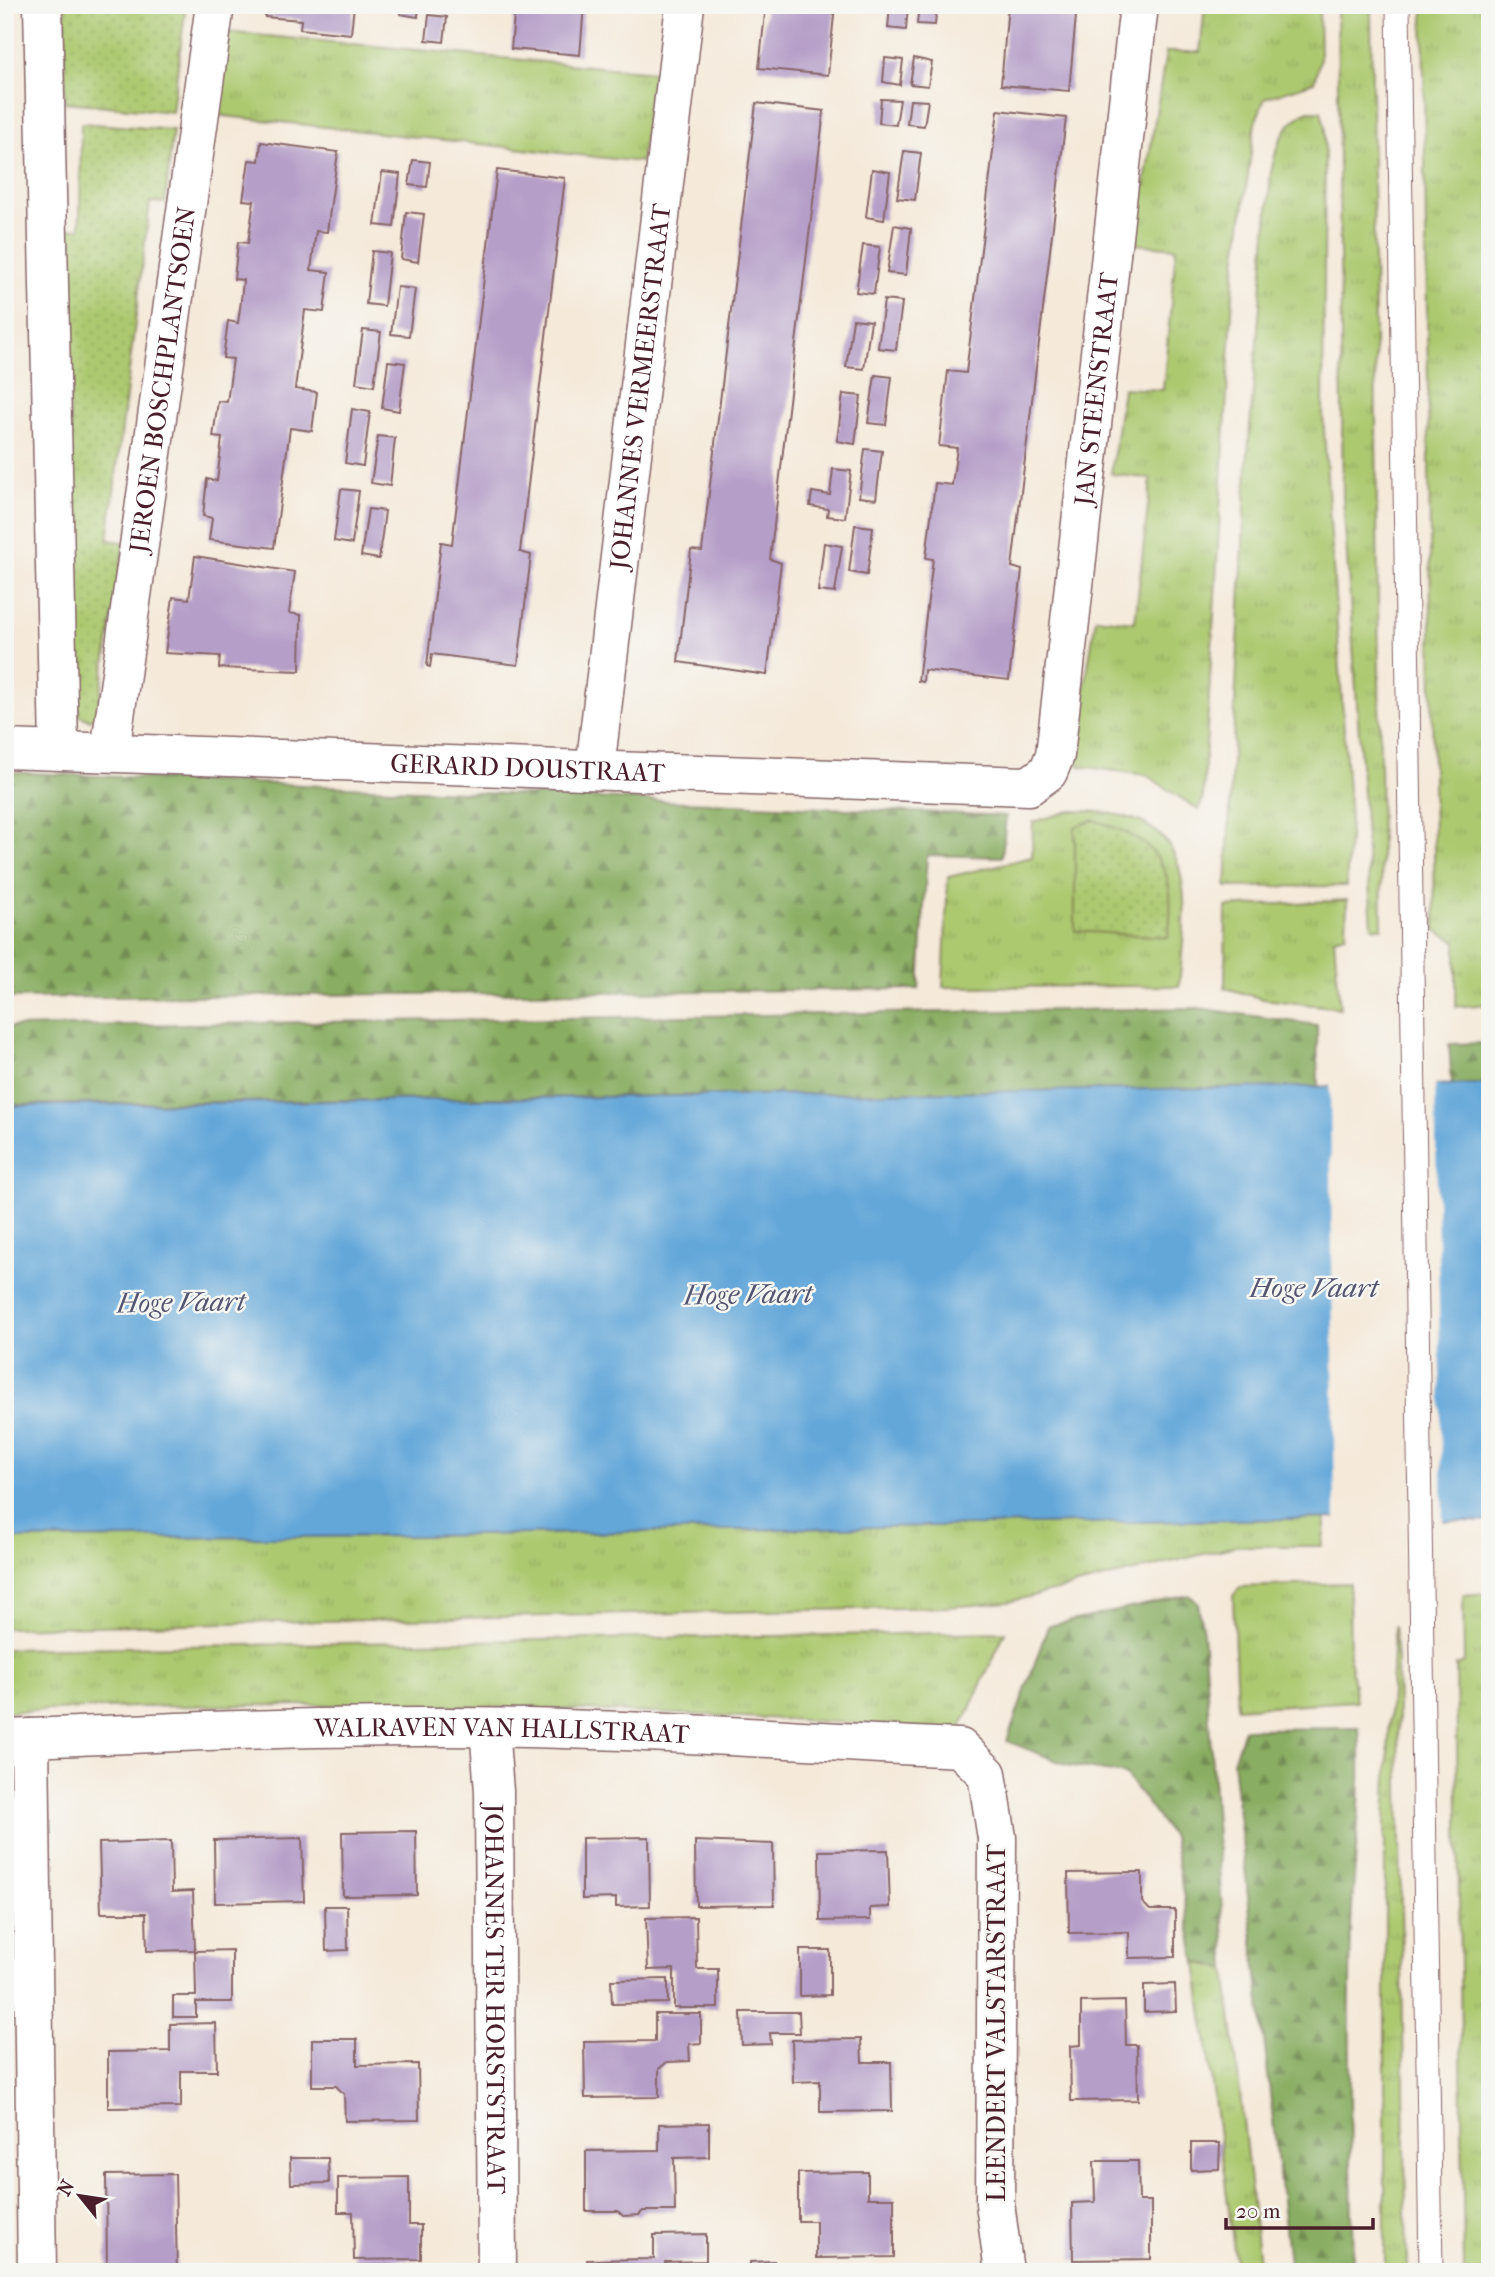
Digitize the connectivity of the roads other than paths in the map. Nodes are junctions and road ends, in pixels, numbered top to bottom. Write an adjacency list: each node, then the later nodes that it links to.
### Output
1 (43, 5): 7 (street)
2 (215, 5): 8 (street, JEROEN BOSCHPLANTSOEN)
3 (685, 5): 9 (street, JOHANNES VERMEERSTRAAT)
4 (1139, 5): 10 (street, JAN STEENSTRAAT)
5 (1398, 5): 17 (lane)
6 (5, 749): 7 (street, GERARD DOUSTRAAT)
7 (60, 750): 8 (street, GERARD DOUSTRAAT)
8 (110, 752): 9 (street, GERARD DOUSTRAAT)
9 (595, 769): 10 (street, GERARD DOUSTRAAT)
10 (1048, 772)
11 (489, 1728): 12 (street, WALRAVEN VAN HALLSTRAAT); 13 (street, WALRAVEN VAN HALLSTRAAT); 15 (street, JOHANNES TER HORSTSTRAAT)
12 (18, 1738): 14 (street)
13 (987, 1774): 16 (street, LEENDERT VALSTARSTRAAT)
14 (37, 2272)
15 (498, 2272)
16 (1004, 2272)
17 (1431, 2272)

